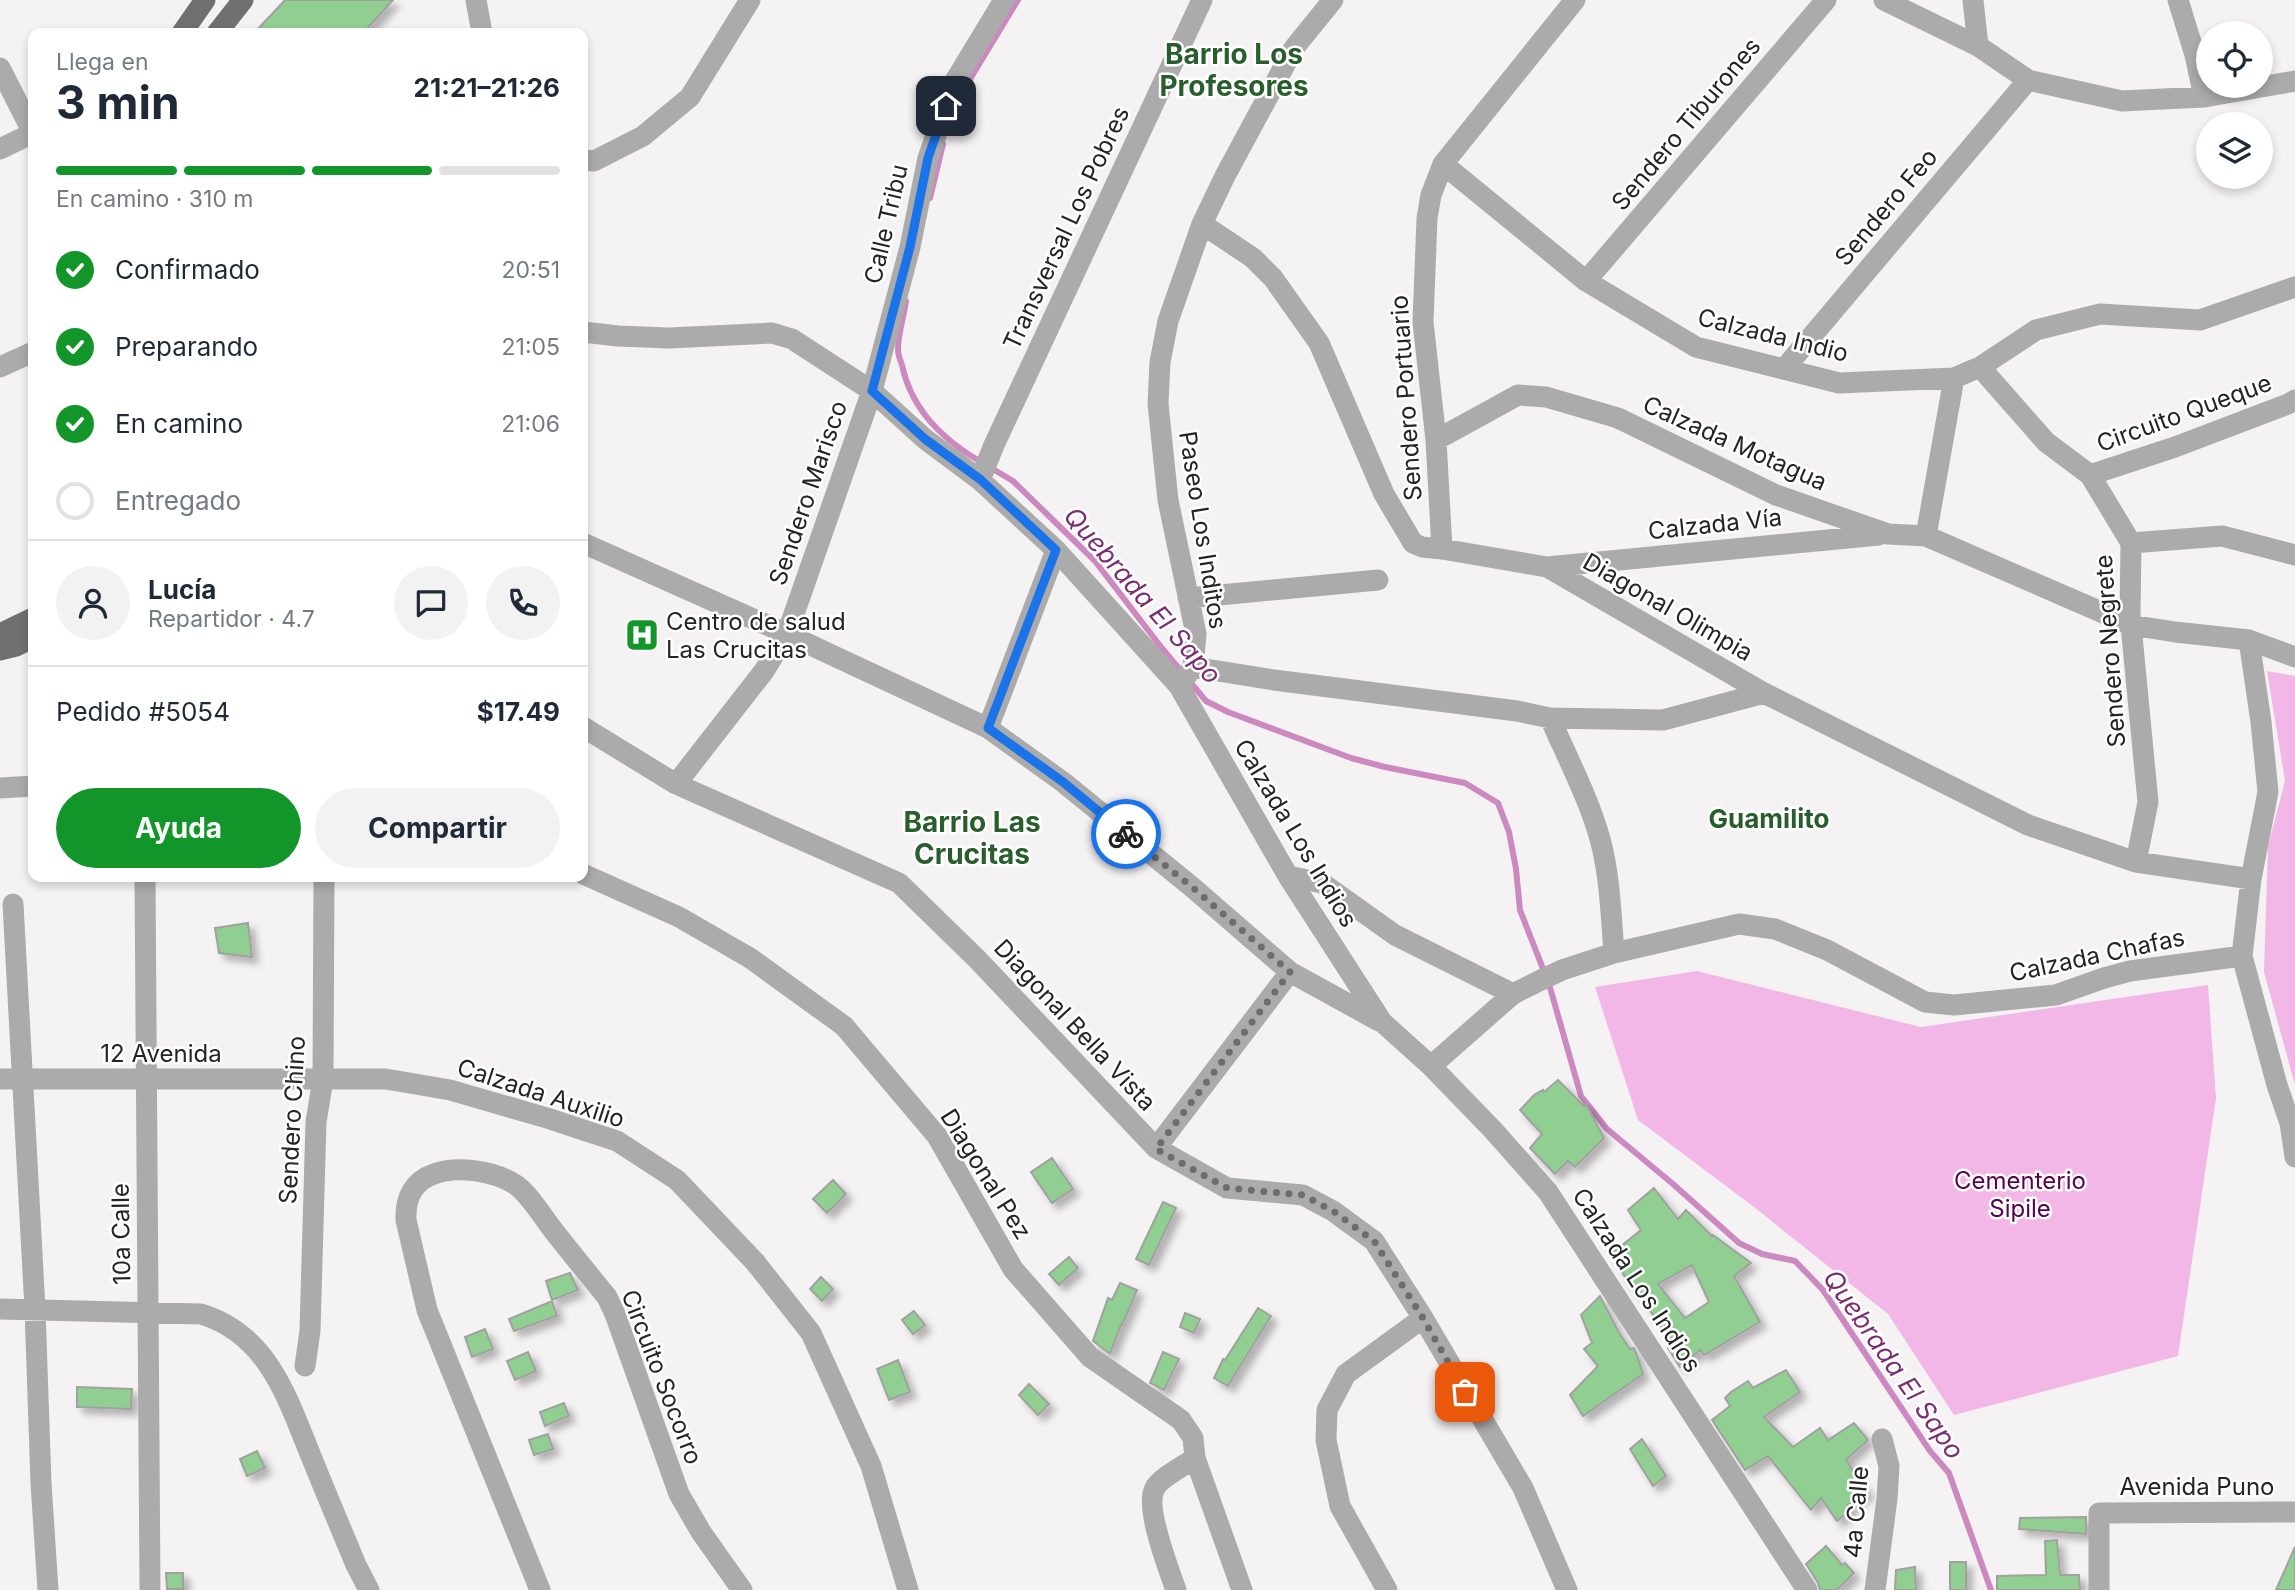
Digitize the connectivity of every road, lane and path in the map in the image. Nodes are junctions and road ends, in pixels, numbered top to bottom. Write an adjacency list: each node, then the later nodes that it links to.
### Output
1 (205, 0): 13 (main road)
2 (243, 0): 14 (main road)
3 (476, 0): 15 (street)
4 (750, 0): 26 (street)
5 (1004, 0): 37 (street, Calle Tribu)
6 (1202, 0): 40 (street, Transversal Los Pobres)
7 (1332, 0): 28 (street, Paseo Los Inditos)
8 (1575, 0): 27 (street, Sendero Portuario)
9 (1826, 0): 29 (street, Sendero Tiburones)
10 (1884, 0): 16 (street)
11 (1973, 0): 16 (street)
12 (2178, 0): 17 (street)
13 (185, 28)
14 (221, 28)
15 (481, 28)
16 (1978, 46): 19 (street)
17 (2196, 60)
18 (0, 68): 23 (street)
19 (2028, 80): 22 (street); 35 (street, Sendero Feo)
20 (2295, 81): 21 (street)
21 (2273, 85)
22 (2196, 97)
23 (28, 123)
24 (28, 135): 25 (street)
25 (0, 149)
26 (588, 160)
27 (1443, 164): 29 (street, Calzada Indio); 39 (street, Sendero Portuario)
28 (1202, 224): 46 (street, Diagonal Olimpia); 51 (street, Paseo Los Inditos)
29 (1586, 281): 35 (street, Calzada Indio)
30 (2295, 286): 34 (street, Calzada Indio)
31 (588, 333): 37 (street, Calzada Los Indios)
32 (28, 354): 33 (street)
33 (0, 366)
34 (1980, 367): 36 (street, Calzada Indio); 41 (street, Sendero Negrete)
35 (1784, 369): 36 (street, Calzada Indio)
36 (1954, 378): 43 (street)
37 (872, 391): 40 (street, Calzada Los Indios); 55 (street, Sendero Marisco)
38 (2295, 400): 41 (street, Circuito Queque)
39 (1436, 440): 42 (street, Calzada Motagua); 46 (street, Sendero Portuario)
40 (983, 475): 47 (street, Calzada Los Indios)
41 (2090, 475): 44 (street, Sendero Negrete)
42 (1888, 534): 43 (street, Calzada Motagua); 49 (street, Calzada Vía)
43 (1926, 536): 53 (street, Calzada Motagua)
44 (2131, 543): 48 (street); 53 (street, Sendero Negrete)
45 (588, 545): 55 (street)
46 (1442, 549): 49 (street, Diagonal Olimpia)
47 (1056, 550): 61 (street, Calzada Los Indios); 64 (street)
48 (2295, 555)
49 (1547, 567): 62 (street, Diagonal Olimpia)
50 (1378, 580): 51 (street)
51 (1188, 598): 60 (street, Paseo Los Inditos)
52 (28, 620): 54 (main road)
53 (2131, 625): 57 (street, Calzada Motagua); 69 (street, Sendero Negrete)
54 (0, 634)
55 (787, 634): 64 (street); 66 (street, Sendero Marisco)
56 (28, 640): 58 (main road)
57 (2249, 640): 59 (street, Calzada Motagua); 72 (street)
58 (0, 650)
59 (2295, 657)
60 (1193, 667): 61 (street); 63 (street)
61 (1179, 686): 71 (street, Calzada Los Indios)
62 (1764, 693): 63 (street); 69 (street, Diagonal Olimpia)
63 (1550, 719): 76 (street)
64 (988, 728): 78 (street)
65 (588, 730): 66 (street, Diagonal Bella Vista)
66 (676, 784): 86 (street, Diagonal Bella Vista)
67 (28, 786): 68 (street)
68 (0, 788)
69 (2136, 862): 72 (street, Diagonal Olimpia)
70 (588, 876): 94 (street, Diagonal Pez)
71 (1288, 876): 79 (street); 80 (street, Calzada Los Indios)
72 (2251, 878): 77 (street)
73 (145, 882): 84 (street, 10a Calle)
74 (324, 882): 85 (street, Sendero Chino)
75 (13, 904): 83 (street)
76 (1614, 953): 77 (street, Calzada Chafas); 79 (street, Calzada Chafas)
77 (2242, 956): 87 (street)
78 (1290, 972): 80 (street); 86 (street)
79 (1513, 993): 81 (street, Calzada Chafas)
80 (1382, 1023): 81 (street, Calzada Los Indios)
81 (1432, 1066): 106 (street, Calzada Los Indios)
82 (0, 1079): 83 (street, 12 Avenida)
83 (24, 1079): 84 (street, 12 Avenida); 89 (street)
84 (146, 1079): 85 (street, 12 Avenida); 90 (street, 10a Calle)
85 (323, 1079): 92 (street, Sendero Chino); 101 (street, Calzada Auxilio)
86 (1156, 1149): 91 (street, Diagonal Bella Vista)
87 (2295, 1157)
88 (0, 1309): 89 (street)
89 (35, 1309): 90 (street); 96 (street)
90 (148, 1312): 97 (street, 10a Calle); 98 (street)
91 (1423, 1318): 104 (street); 105 (street, Diagonal Bella Vista)
92 (305, 1366)
93 (1882, 1438): 107 (street, 4a Calle)
94 (1195, 1458): 102 (street); 103 (street, Diagonal Pez)
95 (2295, 1512): 108 (street, Avenida Puno)
96 (48, 1590)
97 (150, 1590)
98 (369, 1590)
99 (540, 1590): 100 (street, Circuito Socorro)
100 (742, 1590)
101 (908, 1590)
102 (1176, 1590)
103 (1242, 1590)
104 (1387, 1590)
105 (1567, 1590)
106 (1807, 1590)
107 (1875, 1590)
108 (2099, 1590)

